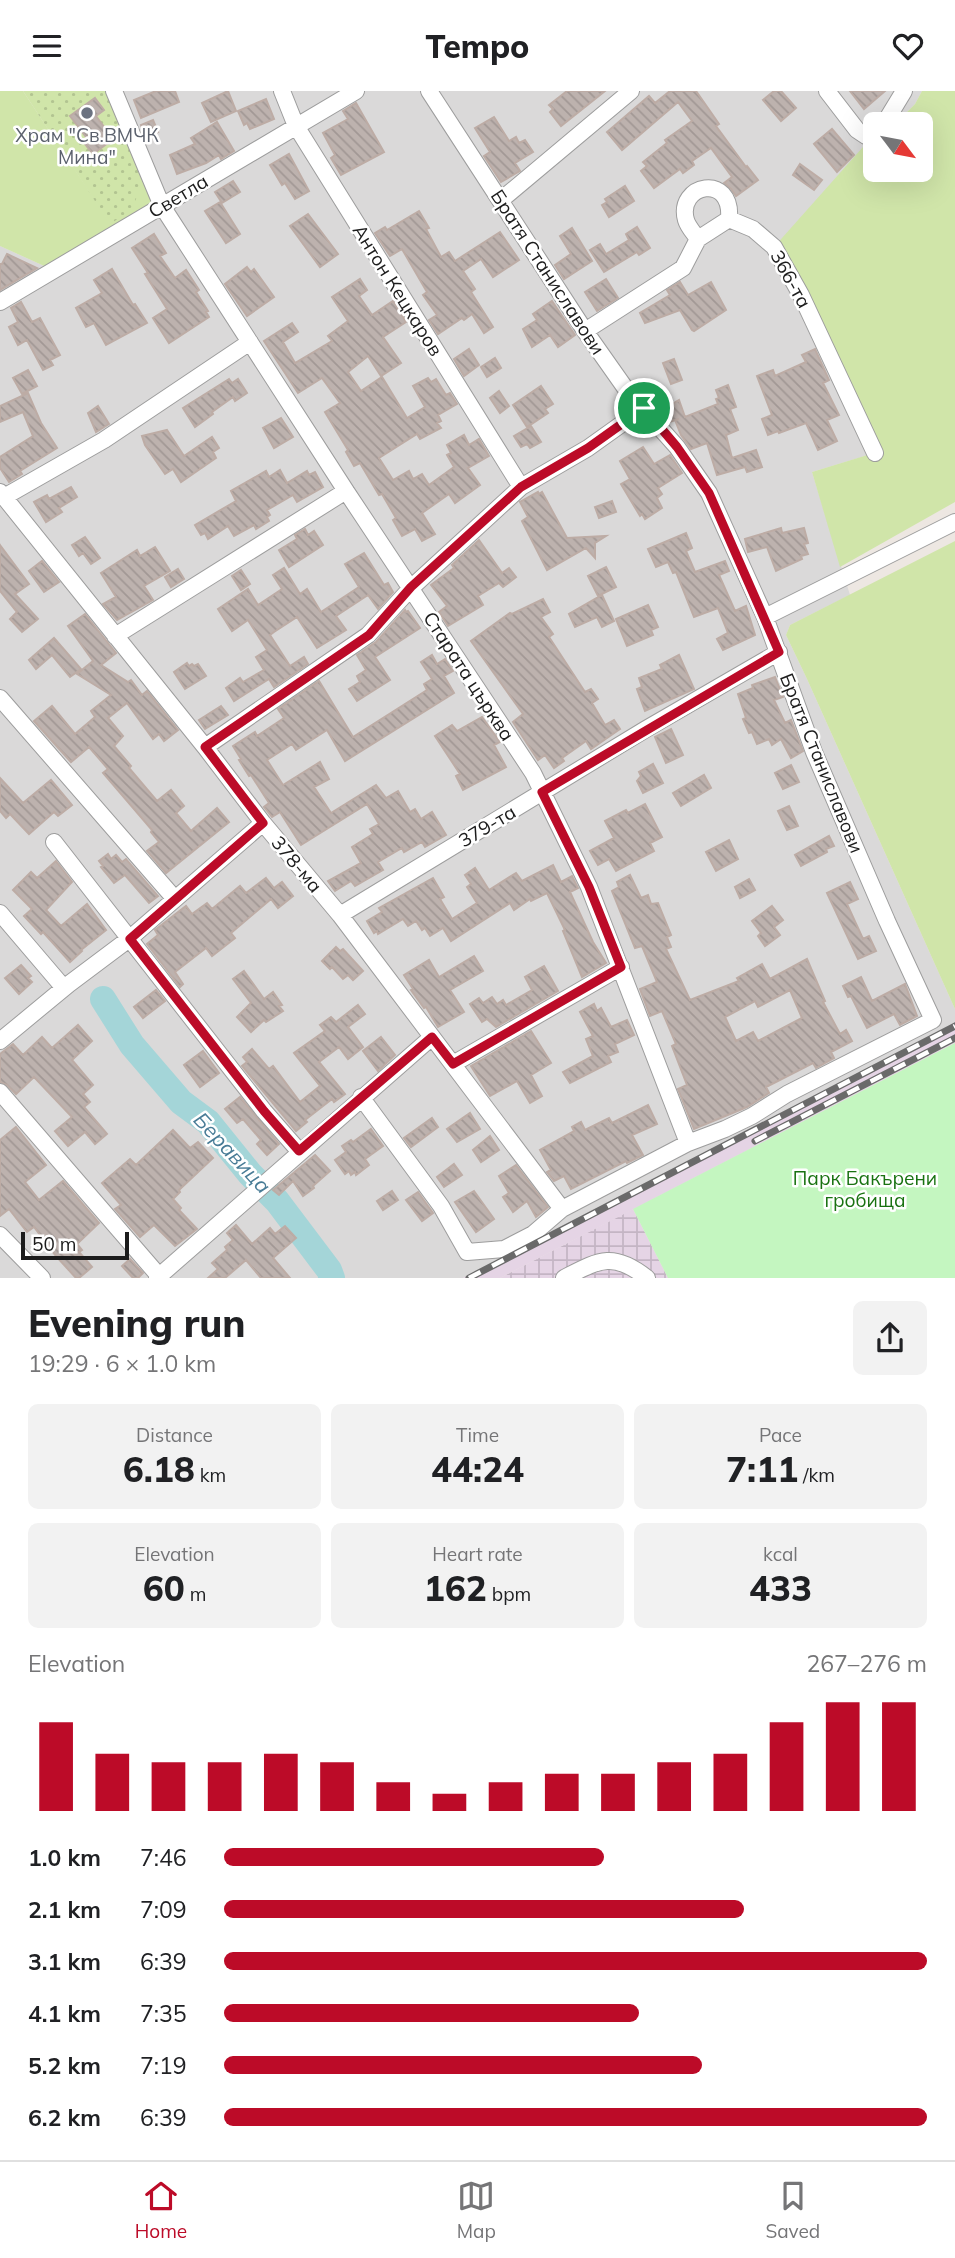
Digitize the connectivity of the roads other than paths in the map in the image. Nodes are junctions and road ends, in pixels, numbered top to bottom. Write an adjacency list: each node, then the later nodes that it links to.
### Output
1 (114, 91): 12 (street, Старата църква)
2 (282, 91): 9 (street, Антон Кецкаров)
3 (356, 91): 9 (street, Светла)
4 (429, 91): 11 (street, Братя Станиславови)
5 (631, 91): 11 (street)
6 (827, 91): 10 (street)
7 (904, 91): 8 (street)
8 (890, 112)
9 (296, 126): 12 (street, Светла); 20 (street, Антон Кецкаров)
10 (863, 134)
11 (501, 200): 16 (street, Братя Станиславови)
12 (162, 206): 15 (street, Светла); 17 (street, Старата църква)
13 (729, 219): 14 (street); 14 (street); 19 (street, 366-та)
14 (698, 239): 16 (street)
15 (0, 302)
16 (585, 331): 18 (street, Братя Станиславови)
17 (250, 342): 21 (street, Старата църква); 22 (street)
18 (644, 408): 20 (street); 25 (street, Братя Станиславови)
19 (875, 453)
20 (521, 487): 24 (street)
21 (346, 491): 24 (street, Старата църква); 26 (street)
22 (2, 495): 26 (street, 378-ма)
23 (955, 522): 25 (street)
24 (411, 587): 29 (street); 30 (street, Старата църква)
25 (765, 617): 27 (street, Братя Станиславови)
26 (115, 636): 29 (street, 378-ма)
27 (779, 652): 30 (street, 379-та); 44 (street, Братя Станиславови)
28 (0, 698): 33 (street)
29 (205, 747): 31 (street, 378-ма)
30 (542, 792): 35 (street, 379-та); 37 (street, Старата църква)
31 (263, 823): 33 (street); 35 (street, 378-ма)
32 (54, 842): 36 (street)
33 (175, 899): 36 (street)
34 (0, 913): 38 (street)
35 (340, 915): 39 (street, 378-ма)
36 (130, 939): 38 (street); 45 (street)
37 (621, 967): 41 (street); 44 (street, Старата църква)
38 (67, 986): 40 (street)
39 (432, 1037): 41 (street, 378-ма); 43 (street)
40 (0, 1041)
41 (453, 1064): 46 (street, 378-ма)
42 (0, 1091): 48 (street)
43 (361, 1097): 45 (street); 46 (street)
44 (688, 1143): 46 (street)
45 (299, 1151): 48 (street)
46 (562, 1209)
47 (0, 1235): 49 (street)
48 (167, 1275)
49 (42, 1278)
50 (564, 1278): 51 (street)
51 (647, 1278)

